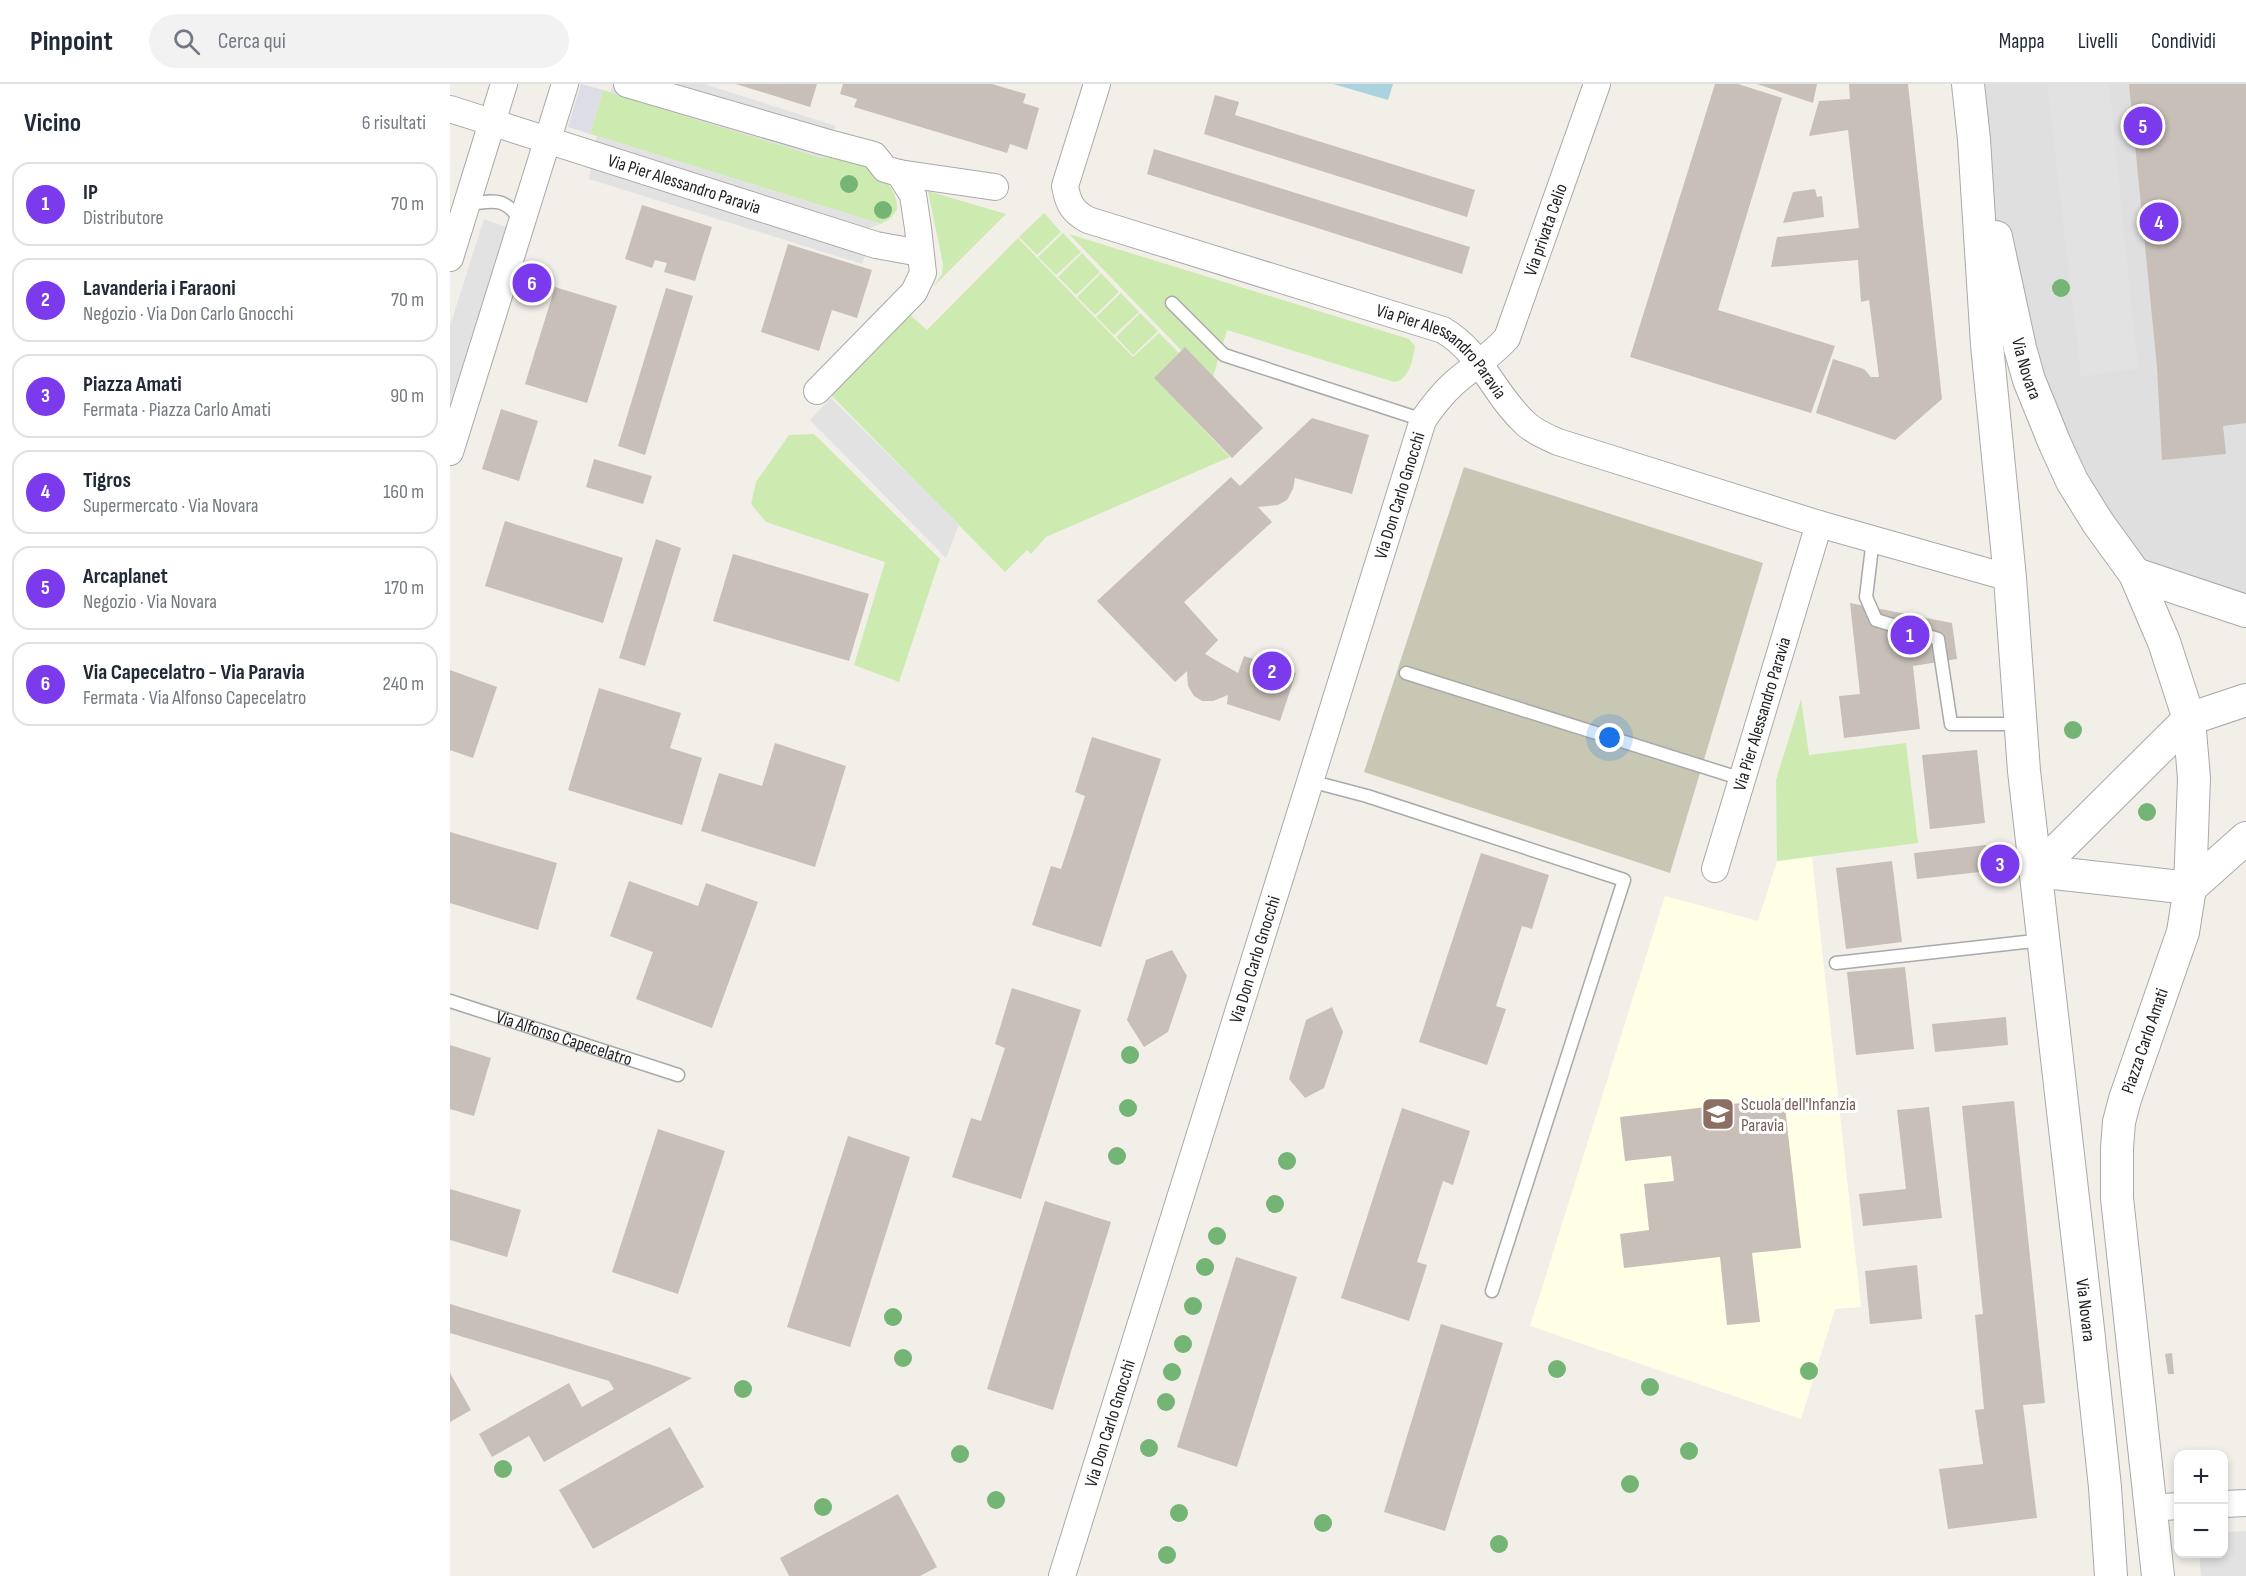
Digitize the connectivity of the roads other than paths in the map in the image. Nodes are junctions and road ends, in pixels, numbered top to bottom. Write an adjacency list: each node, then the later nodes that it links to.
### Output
1 (504, 84): 8 (street)
2 (565, 84): 9 (street)
3 (627, 84): 11 (street)
4 (1097, 84): 18 (street, Via Pier Alessandro Paravia)
5 (1597, 84): 18 (street, Via privata Celio)
6 (1968, 84): 10 (street, Via Novara)
7 (450, 109): 8 (street, Via Pier Alessandro Paravia)
8 (493, 122): 9 (street, Via Pier Alessandro Paravia); 13 (street)
9 (548, 140): 14 (street); 15 (street, Via Pier Alessandro Paravia)
10 (1974, 140): 24 (street, Via Novara); 25 (street, Via Novara)
11 (899, 173): 12 (street); 15 (street)
12 (995, 187)
13 (468, 204): 14 (lane); 16 (street)
14 (522, 222): 21 (street)
15 (920, 253): 19 (street)
16 (450, 258)
17 (1172, 303): 20 (lane)
18 (1480, 364): 20 (street, Via Don Carlo Gnocchi); 22 (street, Via Pier Alessandro Paravia)
19 (817, 391)
20 (1423, 420): 32 (street, Via Don Carlo Gnocchi)
21 (450, 452)
22 (1819, 524): 23 (street, Via Pier Alessandro Paravia); 31 (street, Via Pier Alessandro Paravia)
23 (1873, 539): 25 (street, Via Pier Alessandro Paravia); 30 (lane)
24 (2135, 574): 26 (street); 29 (street, Piazza Carlo Amati)
25 (2010, 578): 30 (street)
26 (2246, 611)
27 (1406, 673): 31 (lane)
28 (2246, 700): 29 (street)
29 (2188, 718): 35 (street); 36 (street, Piazza Carlo Amati)
30 (2021, 724): 35 (street)
31 (1742, 779): 34 (street, Via Pier Alessandro Paravia)
32 (1310, 782): 41 (lane); 45 (street, Via Don Carlo Gnocchi)
33 (2246, 838): 36 (street)
34 (1715, 869)
35 (2036, 871): 36 (street); 37 (street)
36 (2190, 888): 44 (street, Piazza Carlo Amati)
37 (2045, 940): 38 (lane); 46 (street, Via Novara)
38 (1836, 963)
39 (450, 1001): 40 (lane, Via Alfonso Capecelatro)
40 (678, 1075)
41 (1492, 1291)
42 (2246, 1503): 43 (street)
43 (2228, 1504)
44 (2165, 1507): 47 (street)
45 (1062, 1576)
46 (2111, 1576)
47 (2158, 1576)

